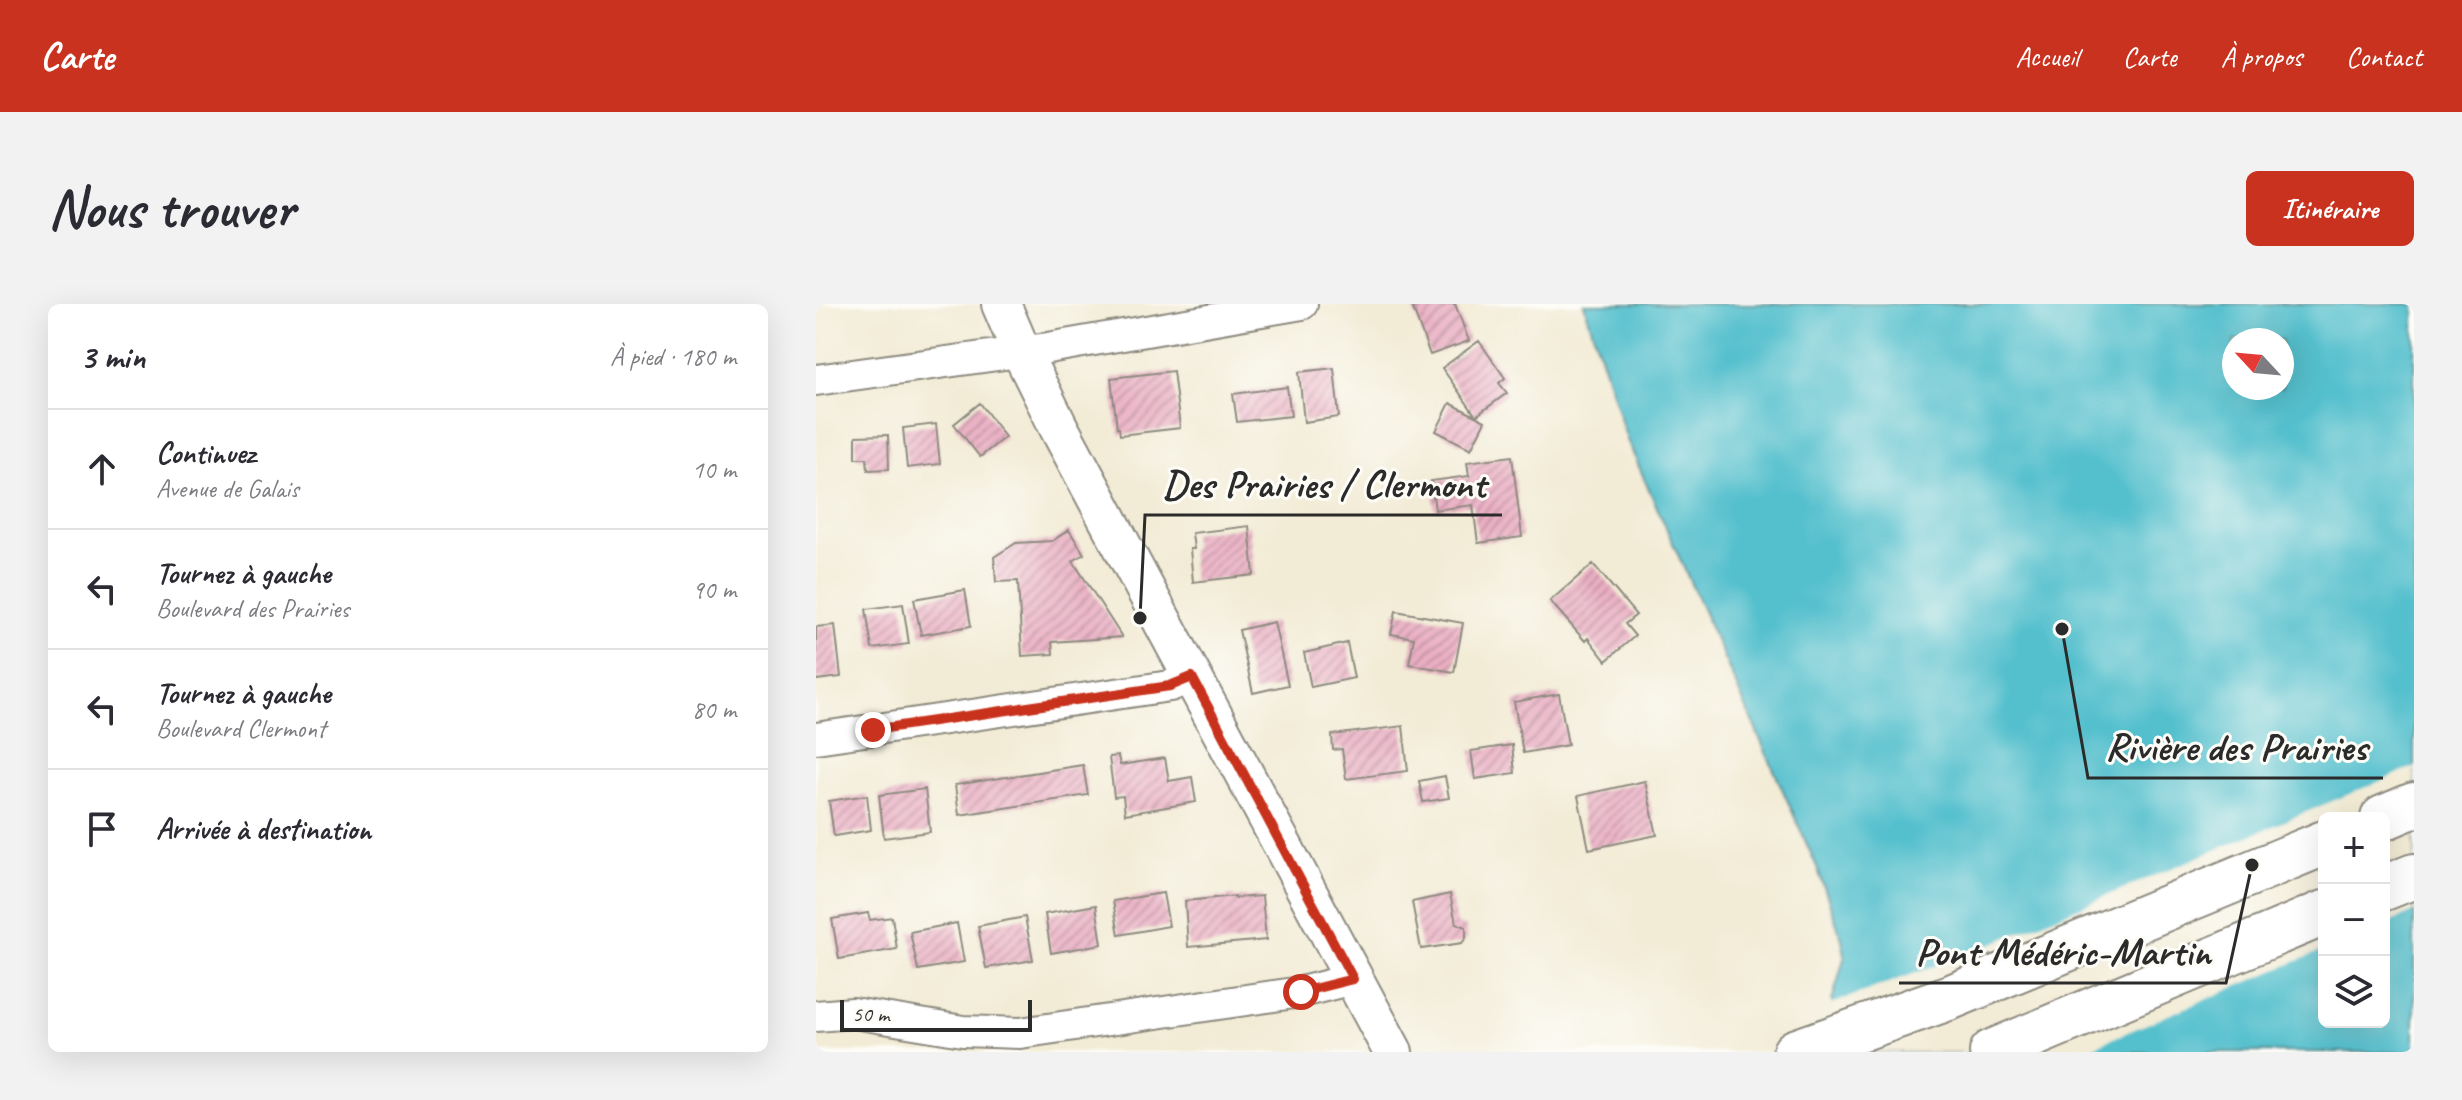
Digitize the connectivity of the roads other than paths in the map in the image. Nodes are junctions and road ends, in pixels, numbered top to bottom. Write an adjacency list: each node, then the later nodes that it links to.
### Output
1 (1001, 304): 3 (street)
2 (1302, 304): 3 (street)
3 (1021, 351): 4 (street); 5 (street)
4 (816, 380)
5 (1192, 677): 6 (street); 13 (street)
6 (816, 738)
7 (2414, 805): 8 (highway)
8 (2390, 815)
9 (2318, 846): 16 (highway)
10 (2414, 876): 11 (highway)
11 (2390, 886)
12 (2318, 916): 17 (highway)
13 (1353, 979): 14 (street); 15 (street)
14 (816, 1016)
15 (1393, 1052)
16 (1795, 1052)
17 (1992, 1052)

